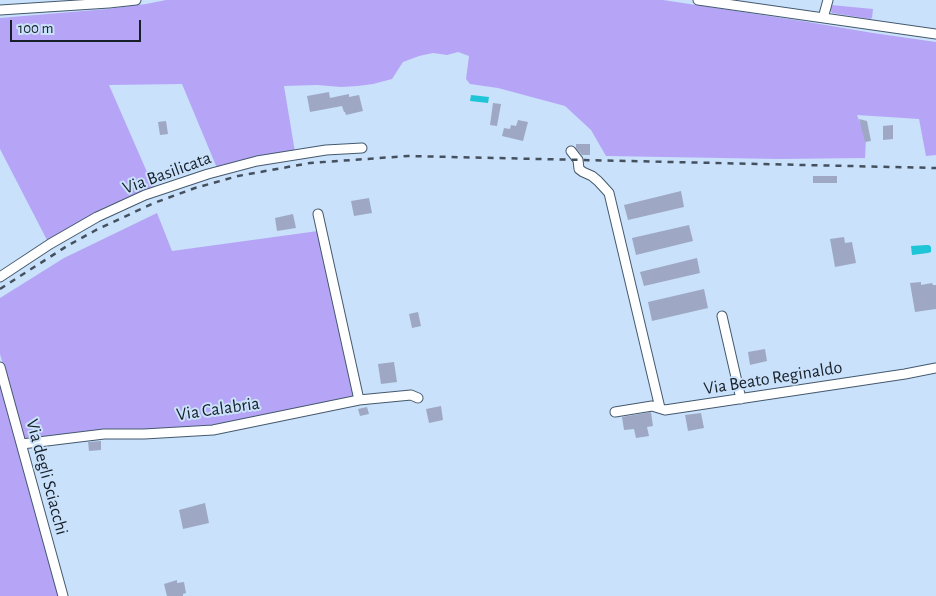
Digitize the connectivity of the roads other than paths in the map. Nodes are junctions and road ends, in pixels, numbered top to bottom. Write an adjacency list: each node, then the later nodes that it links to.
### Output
1 (136, 0): 4 (street)
2 (698, 0): 5 (street)
3 (828, 0): 5 (street)
4 (0, 10)
5 (823, 18): 6 (street)
6 (936, 34)
7 (362, 148): 10 (street, Via Basilicata)
8 (571, 151): 17 (street)
9 (318, 214): 16 (street)
10 (0, 276)
11 (722, 316): 15 (street)
12 (0, 367): 19 (street, Via degli Sciacchi)
13 (936, 368): 15 (street, Via Beato Reginaldo)
14 (418, 398): 16 (street, Via Calabria)
15 (740, 399): 17 (street, Via Beato Reginaldo)
16 (359, 400): 19 (street, Via Calabria)
17 (660, 408): 18 (street, Via Beato Reginaldo)
18 (615, 412)
19 (22, 444): 20 (street, Via degli Sciacchi)
20 (64, 596)

